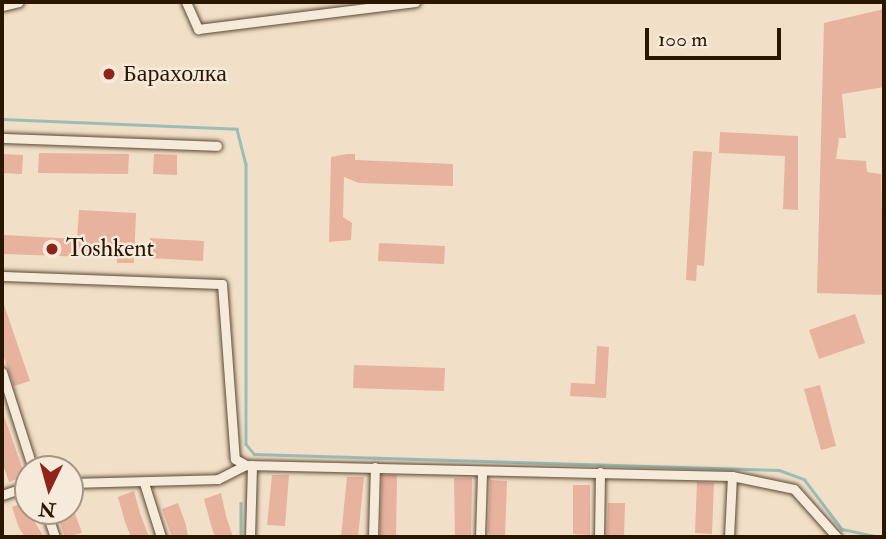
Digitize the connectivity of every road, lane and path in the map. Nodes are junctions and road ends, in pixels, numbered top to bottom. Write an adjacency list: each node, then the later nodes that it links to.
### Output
1 (19, 2): 5 (street)
2 (187, 2): 4 (street)
3 (415, 2): 4 (street)
4 (393, 3)
5 (2, 6)
6 (2, 138): 7 (street)
7 (217, 146)
8 (2, 276): 11 (street)
9 (2, 372): 10 (street)
10 (29, 455)
11 (249, 465): 12 (street); 17 (street); 19 (street)
12 (375, 467): 13 (street); 20 (street)
13 (482, 472): 14 (street); 21 (street)
14 (600, 472): 15 (street); 22 (street)
15 (732, 476): 23 (street); 24 (street)
16 (84, 483): 17 (street)
17 (144, 483): 18 (street)
18 (161, 537)
19 (250, 537)
20 (373, 537)
21 (480, 537)
22 (599, 537)
23 (729, 537)
24 (837, 537)

